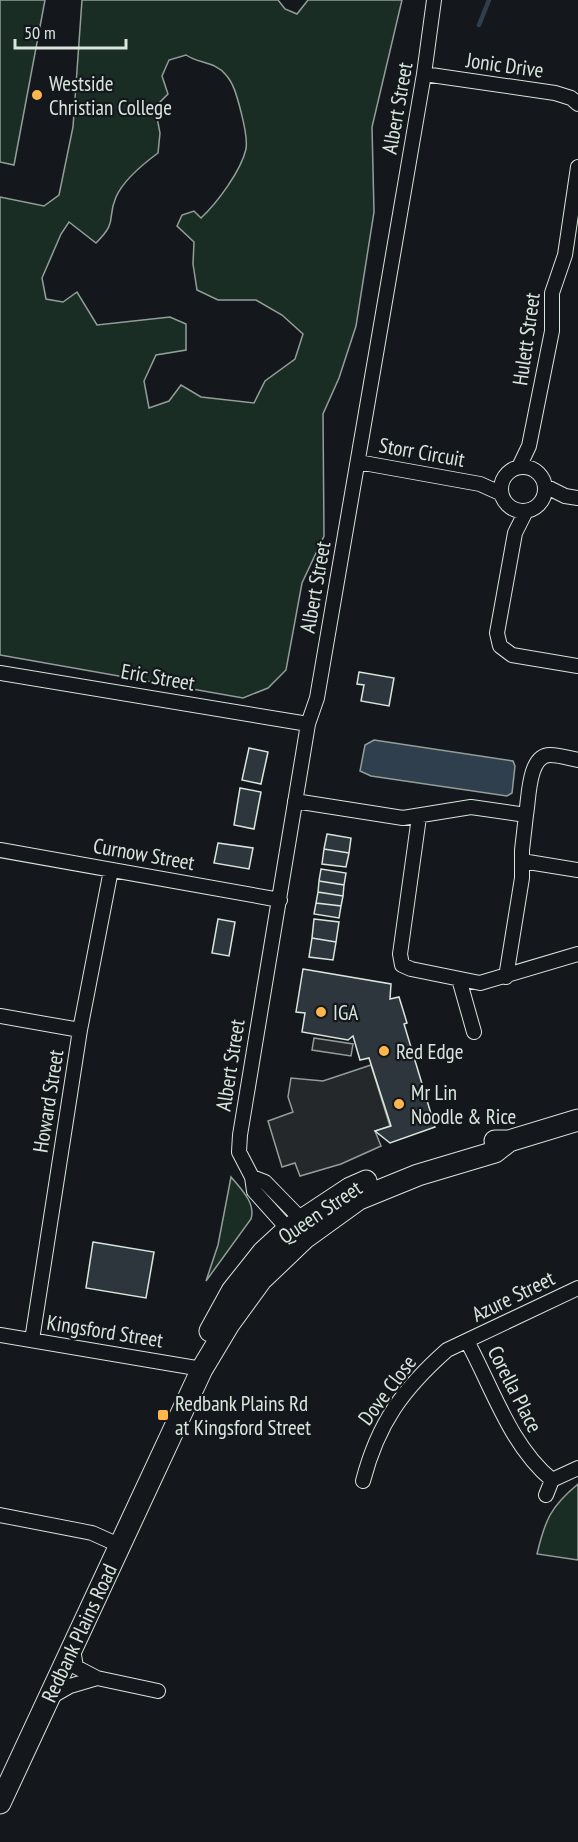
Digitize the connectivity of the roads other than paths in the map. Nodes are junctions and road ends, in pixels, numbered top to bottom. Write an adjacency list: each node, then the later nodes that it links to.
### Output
1 (435, 0): 2 (street, Albert Street)
2 (424, 74): 3 (street, Jonic Drive); 5 (street, Albert Street)
3 (578, 104)
4 (578, 167): 6 (street, Hulett Street)
5 (358, 462): 7 (street, Storr Circuit); 13 (street, Albert Street)
6 (526, 468): 7 (street); 8 (street)
7 (501, 486): 10 (street)
8 (544, 493): 9 (street); 10 (street)
9 (572, 497)
10 (519, 510): 11 (street)
11 (578, 666)
12 (0, 673): 13 (street, Eric Street)
13 (308, 724): 15 (street, Albert Street)
14 (578, 759): 16 (street)
15 (295, 801): 17 (street); 22 (street, Albert Street)
16 (526, 815): 17 (street); 19 (street)
17 (419, 817): 25 (street)
18 (0, 850): 20 (street, Curnow Street)
19 (522, 861): 21 (street); 24 (street)
20 (111, 870): 22 (street, Curnow Street); 27 (street, Howard Street)
21 (578, 870)
22 (280, 900): 30 (street, Albert Street)
23 (578, 954): 24 (street)
24 (506, 977): 25 (street)
25 (459, 979): 28 (street)
26 (0, 1017): 27 (street)
27 (80, 1030): 33 (street, Howard Street)
28 (474, 1032)
29 (578, 1120): 30 (main road, Queen Street)
30 (298, 1229): 35 (main road, Queen Street)
31 (578, 1288): 34 (street, Azure Street)
32 (0, 1335): 33 (street, Kingsford Street)
33 (32, 1340): 35 (street, Kingsford Street)
34 (467, 1341): 38 (street, Corella Place); 39 (street, Dove Close)
35 (202, 1369): 36 (main road, Queen Street)
36 (158, 1463): 42 (main road, Redbank Plains Road)
37 (578, 1468): 38 (street)
38 (552, 1480): 40 (street)
39 (363, 1481)
40 (546, 1495)
41 (0, 1515): 42 (street)
42 (120, 1546): 43 (main road, Redbank Plains Road)
43 (72, 1647): 44 (street); 46 (main road, Redbank Plains Road)
44 (97, 1678): 45 (street); 46 (street)
45 (158, 1691)
46 (47, 1700): 47 (main road, Redbank Plains Road)
47 (0, 1803)

